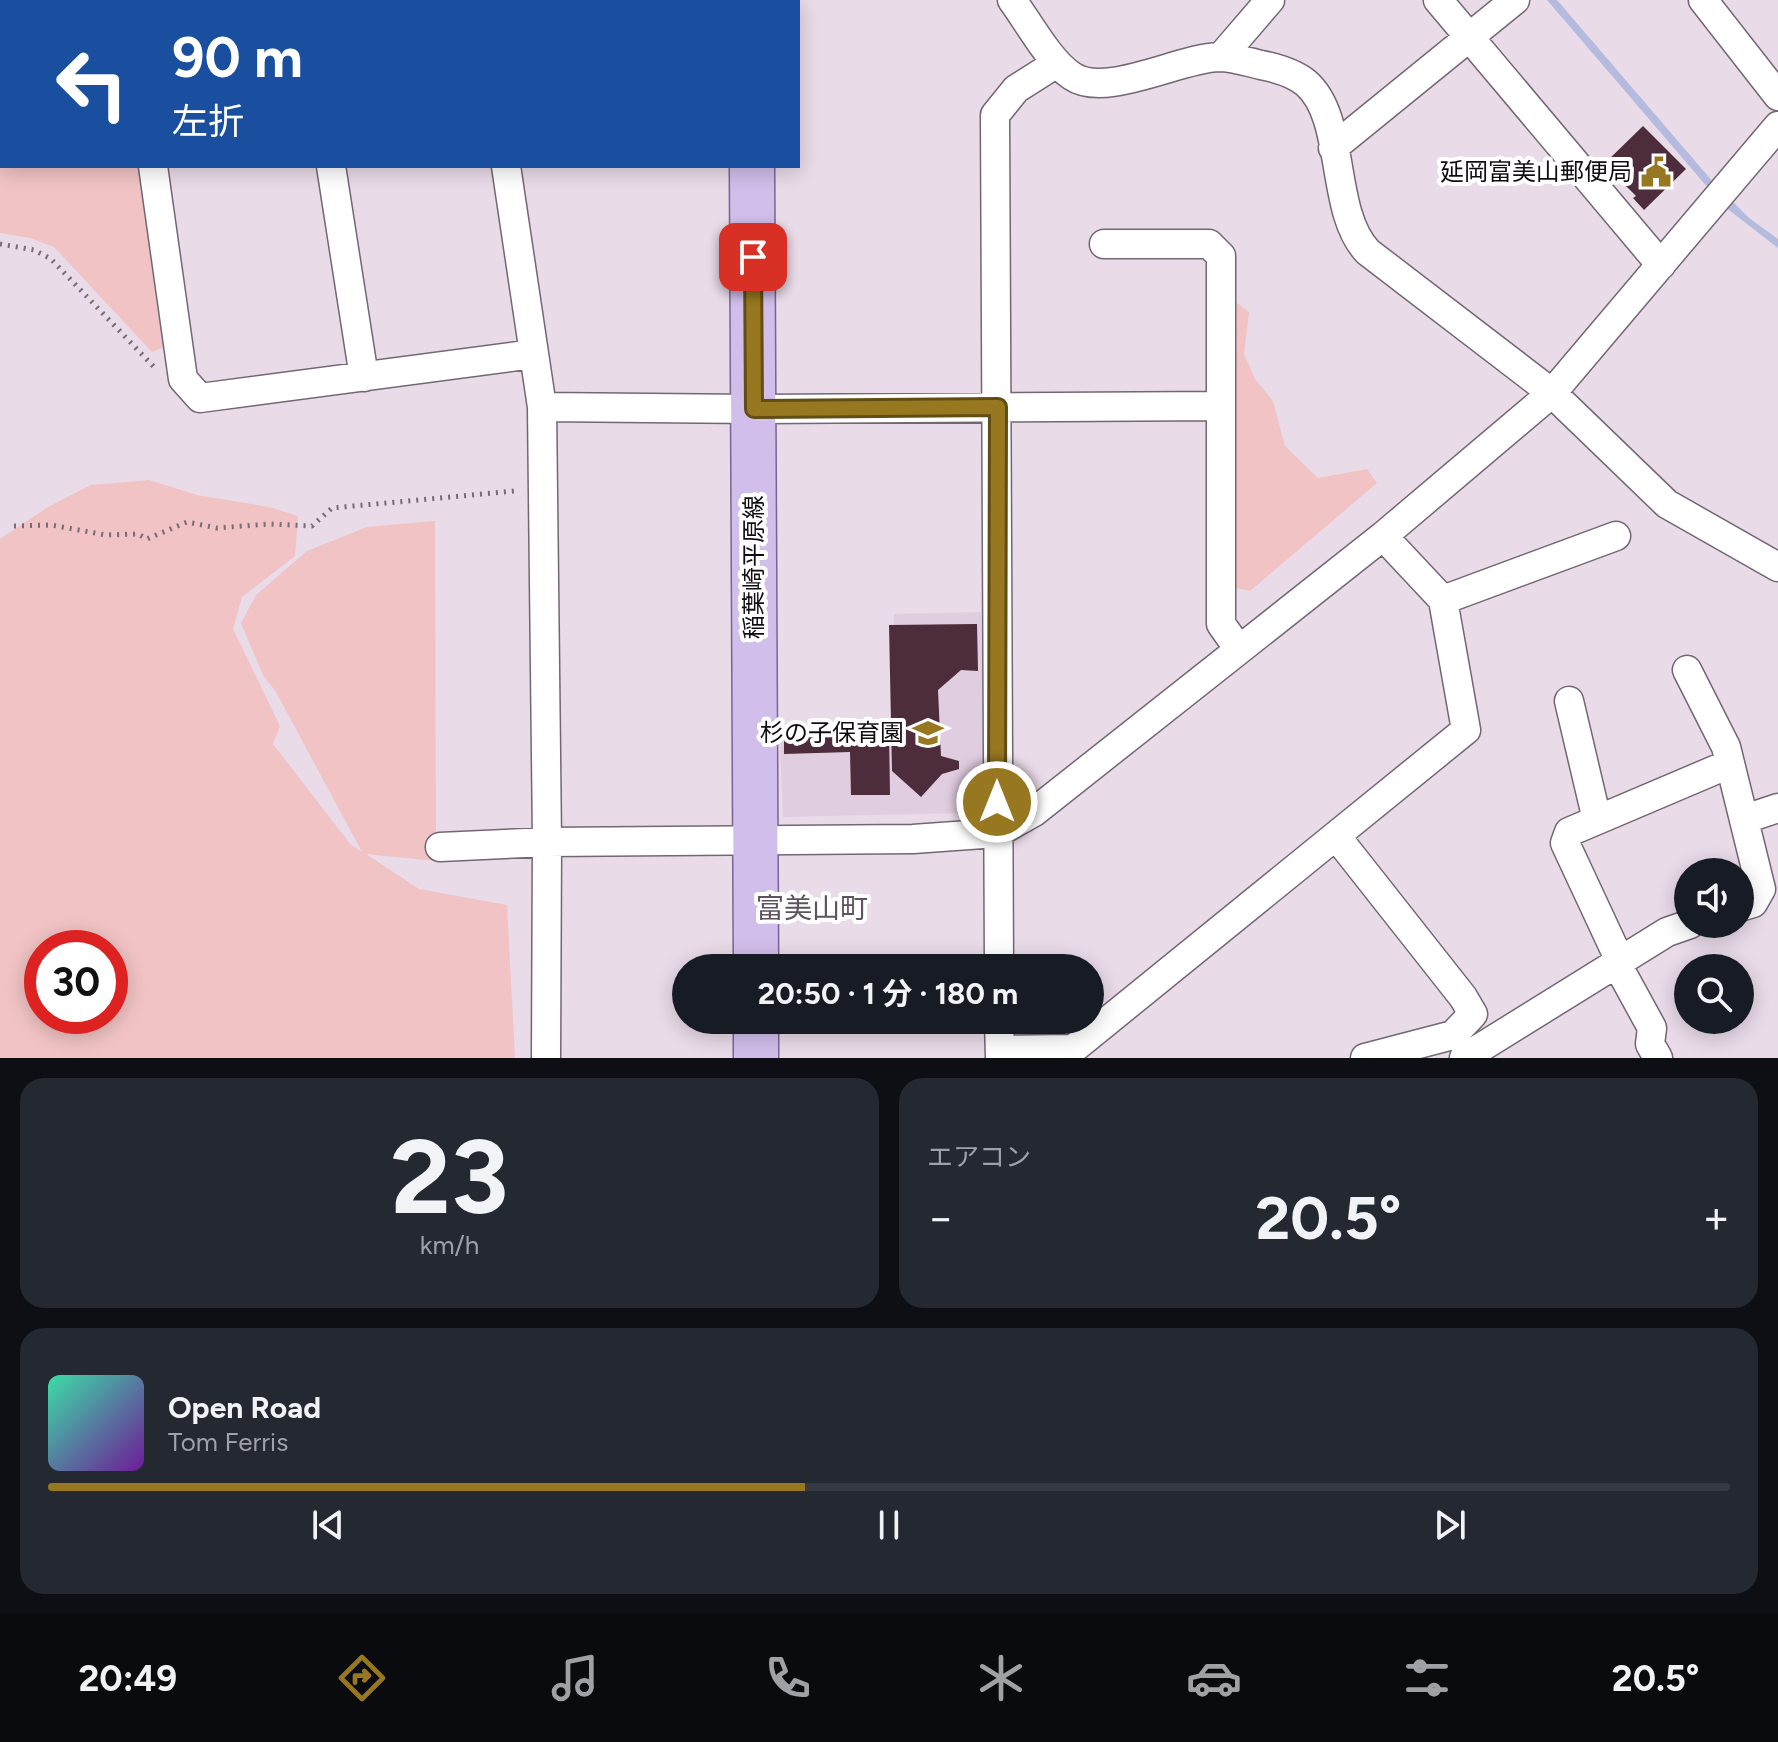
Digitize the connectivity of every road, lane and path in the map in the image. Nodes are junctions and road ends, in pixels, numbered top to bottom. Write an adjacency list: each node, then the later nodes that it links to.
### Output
1 (1012, 0): 8 (street)
2 (1270, 0): 7 (street)
3 (1438, 0): 6 (street)
4 (1515, 0): 6 (street)
5 (1703, 0): 9 (street)
6 (1469, 38): 11 (street); 18 (street)
7 (1221, 57): 8 (street); 11 (street)
8 (1057, 63): 25 (street)
9 (1778, 96)
10 (1778, 126): 18 (street)
11 (1333, 148): 22 (street)
12 (153, 168): 21 (street)
13 (331, 168): 20 (street)
14 (506, 168): 19 (street)
15 (752, 168): 26 (main road, 稲葉崎平原線)
16 (0, 244): 21 (path)
17 (1104, 244): 23 (street)
18 (1661, 265): 22 (street)
19 (533, 354): 20 (street); 24 (street)
20 (364, 377): 21 (street)
21 (183, 379)
22 (1552, 393): 29 (street); 31 (street)
23 (1220, 406): 25 (street); 33 (street)
24 (542, 407): 26 (street); 27 (street)
25 (998, 407): 26 (street); 40 (street)
26 (754, 409): 43 (main road, 稲葉崎平原線)
27 (542, 489): 28 (path); 42 (street)
28 (14, 526)
29 (1383, 536): 32 (street); 33 (street)
30 (1616, 536): 32 (street)
31 (1778, 567)
32 (1443, 600): 41 (street)
33 (1238, 648): 40 (street)
34 (1687, 670): 36 (street)
35 (1569, 701): 39 (street)
36 (1729, 764): 38 (street); 39 (street)
37 (1778, 808): 38 (street)
38 (1745, 819): 46 (street)
39 (1597, 820): 51 (street)
40 (997, 833): 43 (street); 50 (street)
41 (1336, 836): 54 (street); 58 (street)
42 (547, 842): 43 (street); 44 (street); 56 (street)
43 (755, 843): 49 (main road, 稲葉崎平原線)
44 (440, 847)
45 (1754, 858): 47 (street)
46 (1754, 858)
47 (1754, 901)
48 (1674, 930): 51 (street)
49 (756, 954)
50 (999, 954)
51 (1618, 962): 59 (street); 60 (street)
52 (756, 1034): 57 (main road)
53 (999, 1034): 55 (street)
54 (1077, 1053): 55 (street)
55 (1000, 1054)
56 (546, 1058)
57 (756, 1058)
58 (1365, 1058)
59 (1464, 1058)
60 (1658, 1058)

